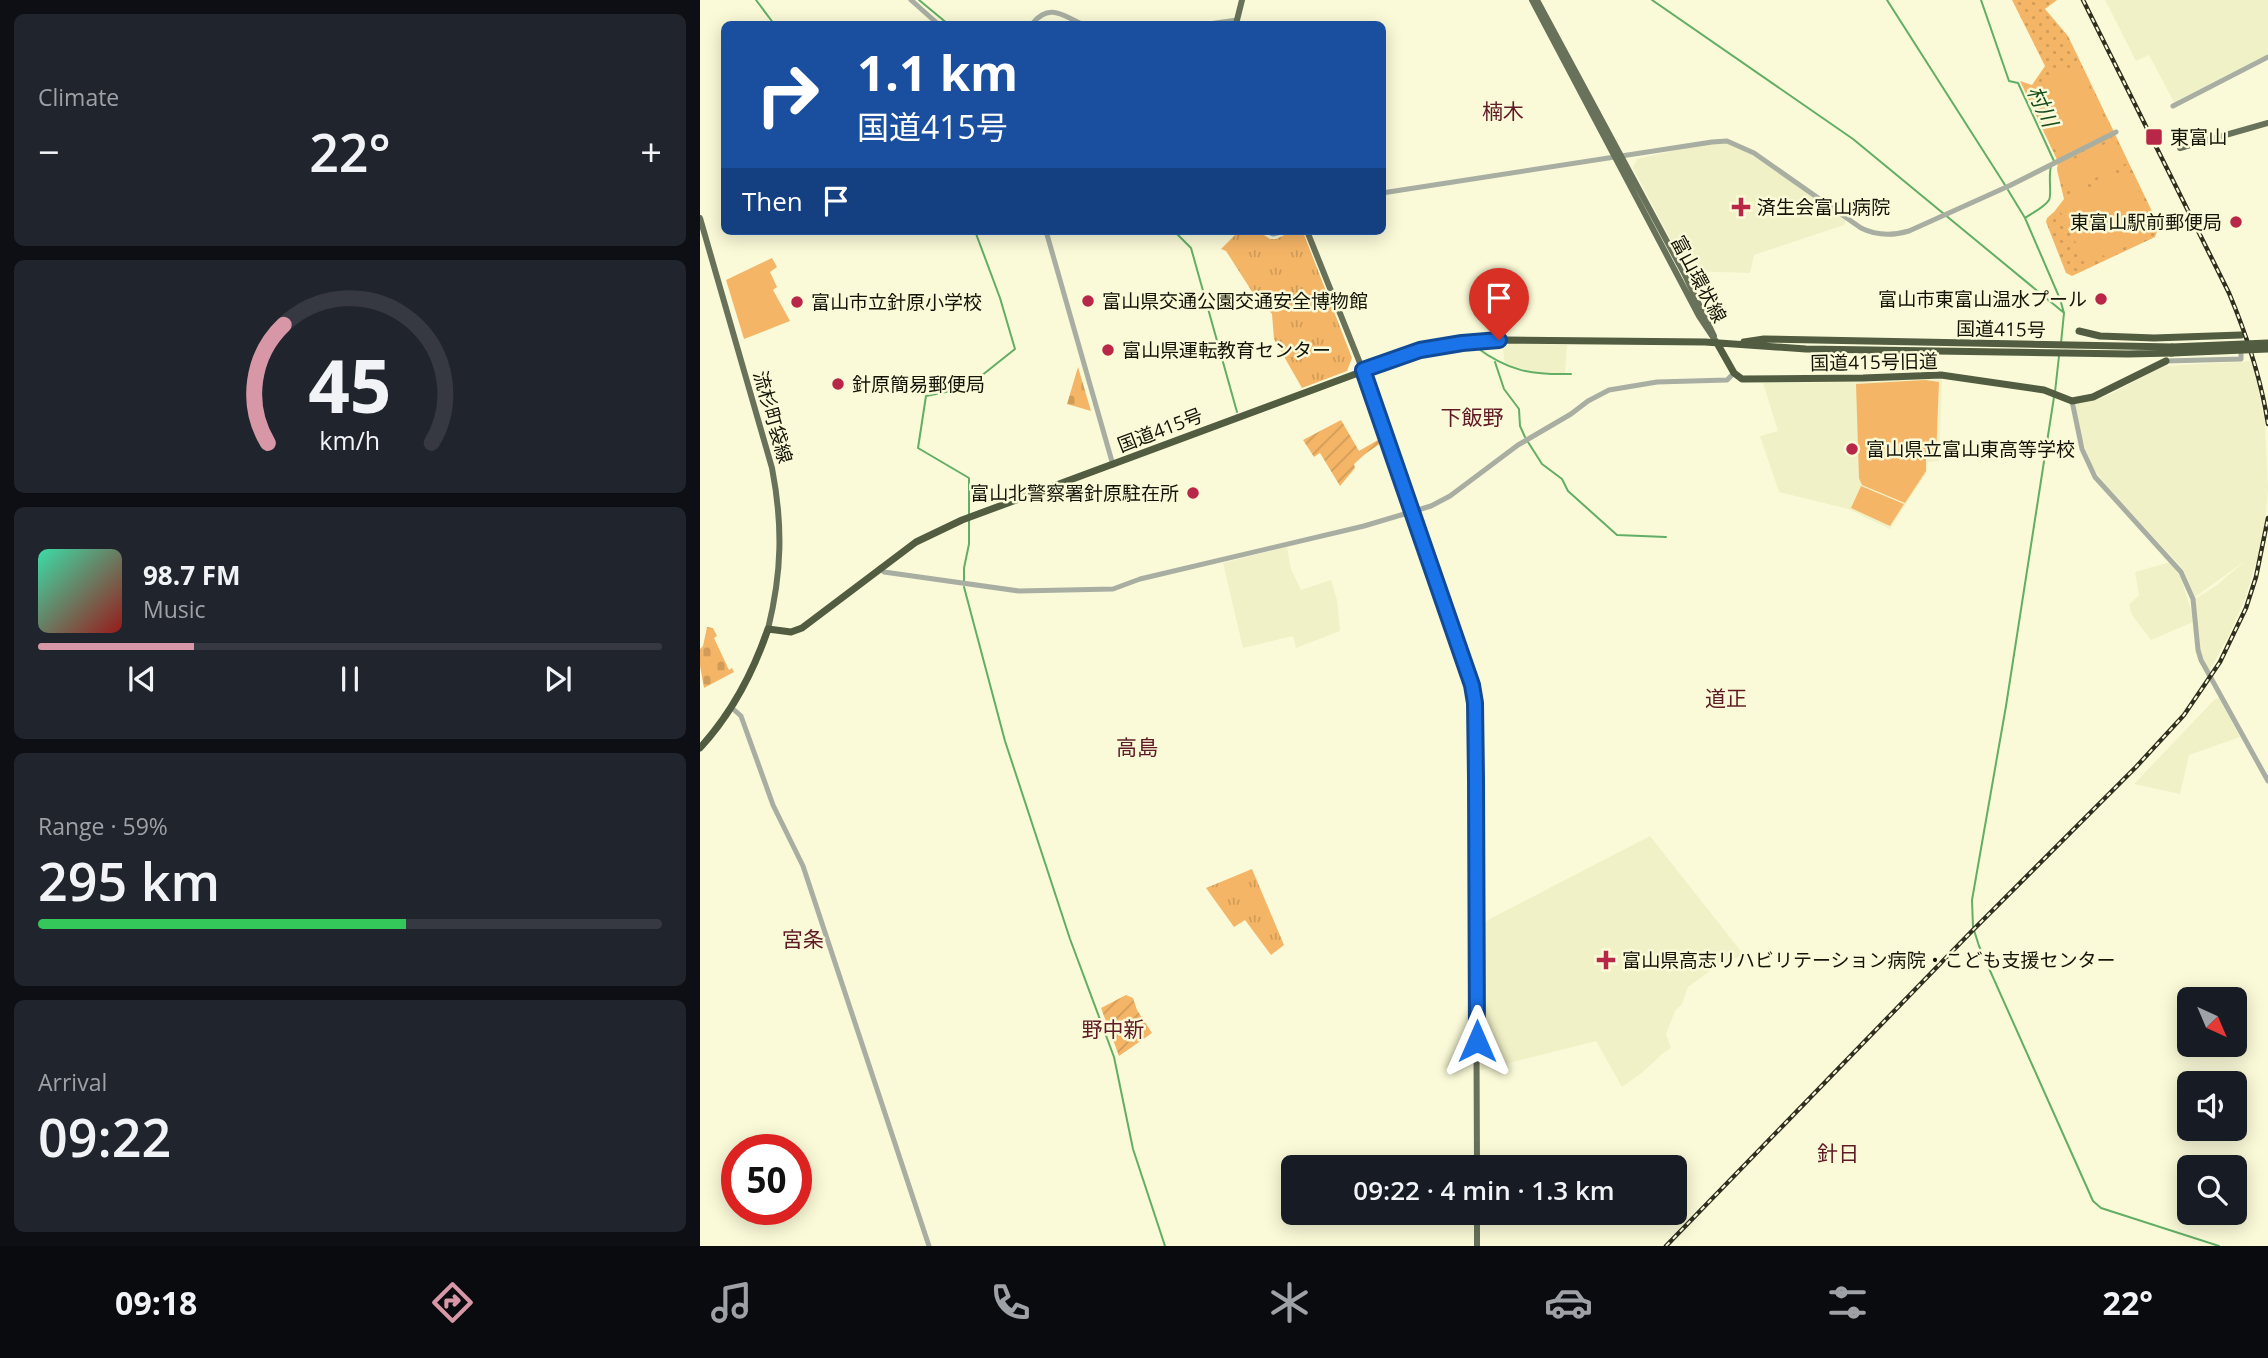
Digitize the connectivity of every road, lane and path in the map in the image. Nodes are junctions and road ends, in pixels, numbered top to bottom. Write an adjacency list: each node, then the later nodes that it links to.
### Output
1 (911, 0): 5 (street)
2 (1241, 0): 8 (main road)
3 (1532, 0): 14 (main road, 富山環状線)
4 (1537, 0): 14 (main road, 富山環状線)
5 (935, 21)
6 (1035, 21): 7 (street)
7 (1075, 21)
8 (1236, 21)
9 (2268, 57): 10 (street)
10 (2173, 106)
11 (2268, 123): 13 (main road)
12 (2116, 132): 14 (street)
13 (2180, 148)
14 (1618, 157): 15 (street); 21 (main road, 富山環状線)
15 (1386, 192)
16 (700, 218): 32 (main road, 流杉町袋線)
17 (1047, 235): 29 (street)
18 (1309, 235): 26 (main road)
19 (2079, 331): 20 (highway)
20 (2241, 335): 25 (street)
21 (1717, 343): 24 (highway, 国道415号); 26 (highway, 国道415号); 27 (highway)
22 (2268, 343): 24 (highway, 国道415号, bridge)
23 (2268, 349): 24 (highway, 国道415号, bridge)
24 (2172, 350)
25 (2166, 361): 28 (highway)
26 (1363, 370): 29 (highway, 国道415号); 30 (main road)
27 (1734, 373): 28 (highway, 国道415号旧道); 30 (street)
28 (2072, 401): 35 (street)
29 (1113, 465): 31 (highway, 国道415号)
30 (1413, 512): 31 (street); 36 (main road)
31 (880, 568): 32 (highway, 国道415号)
32 (768, 629): 33 (highway)
33 (732, 708): 34 (highway); 38 (street)
34 (700, 748)
35 (2268, 781)
36 (1477, 1155)
37 (1477, 1225): 39 (main road)
38 (929, 1246)
39 (1477, 1246)

